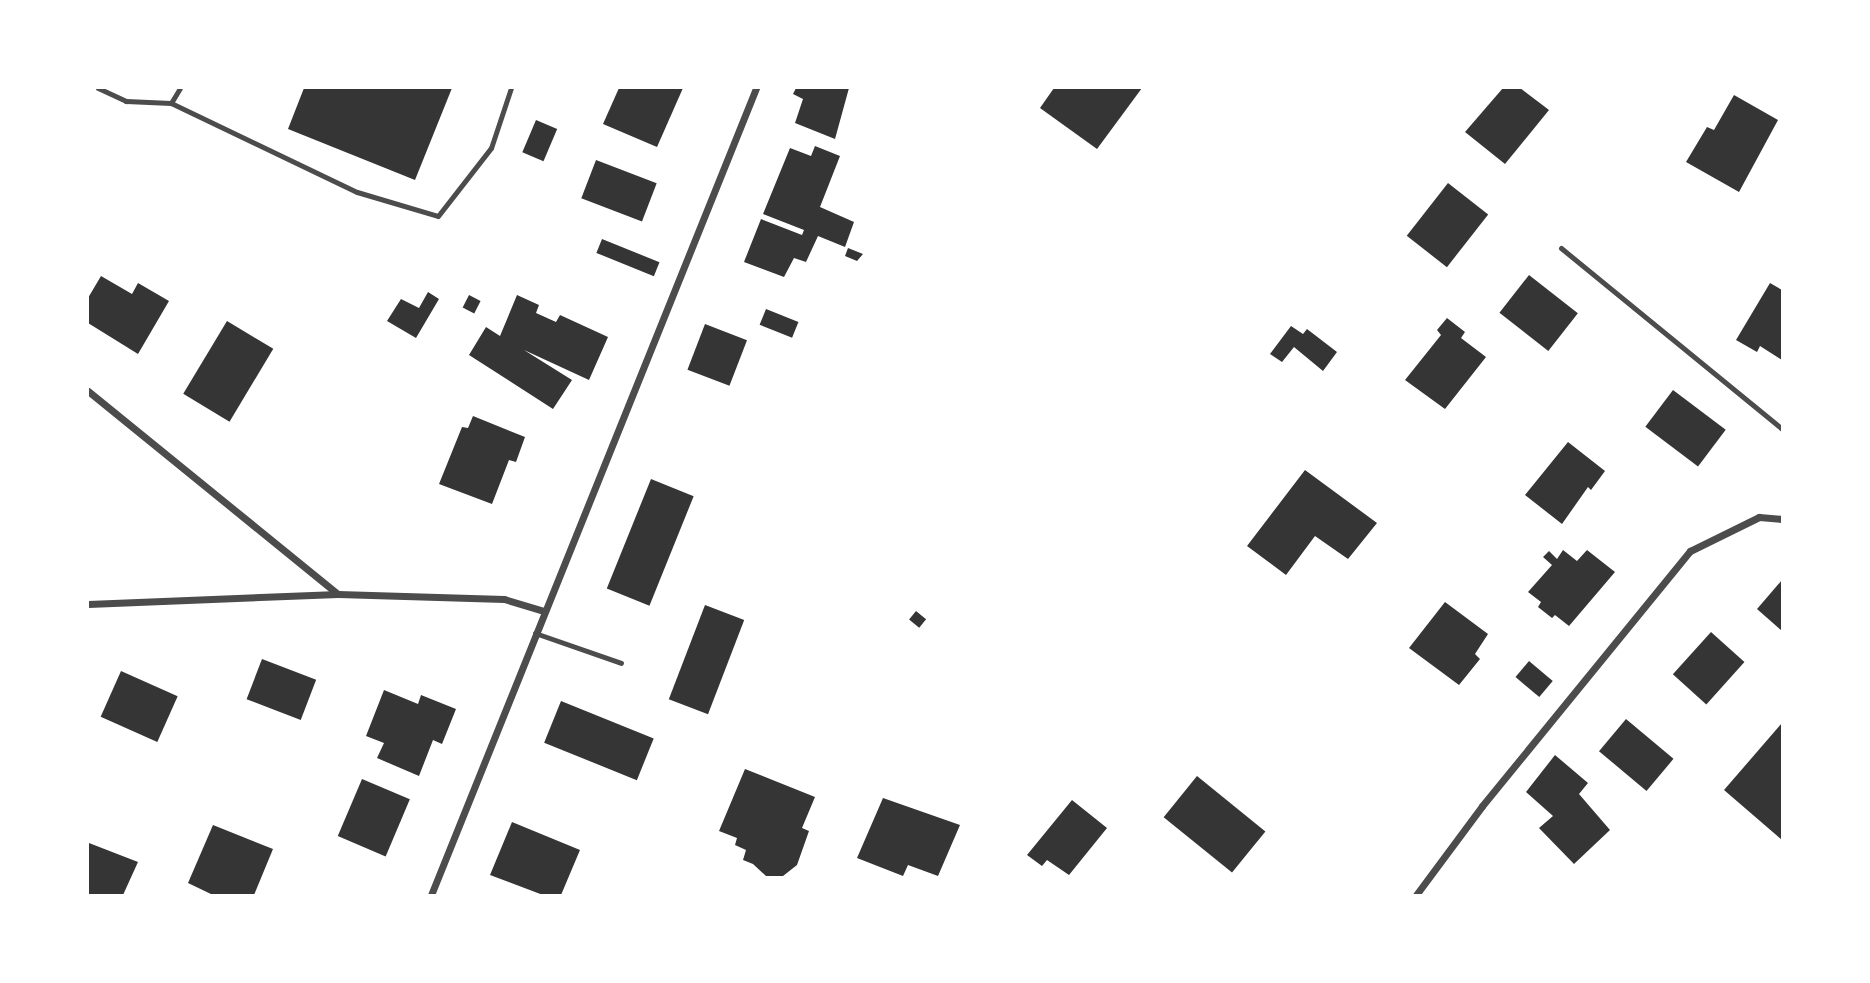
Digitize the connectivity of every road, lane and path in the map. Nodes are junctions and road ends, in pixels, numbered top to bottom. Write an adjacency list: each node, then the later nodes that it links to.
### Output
1 (98, 88): 5 (lane)
2 (180, 88): 5 (lane)
3 (511, 88): 5 (lane)
4 (756, 88): 12 (street)
5 (171, 103)
6 (1561, 248): 8 (lane)
7 (88, 391): 10 (street)
8 (1783, 430)
9 (1783, 519): 16 (street)
10 (338, 594): 11 (street); 12 (street)
11 (88, 604)
12 (544, 611): 13 (street)
13 (535, 634): 14 (lane); 15 (street)
14 (621, 663)
15 (431, 895)
16 (1416, 895)

